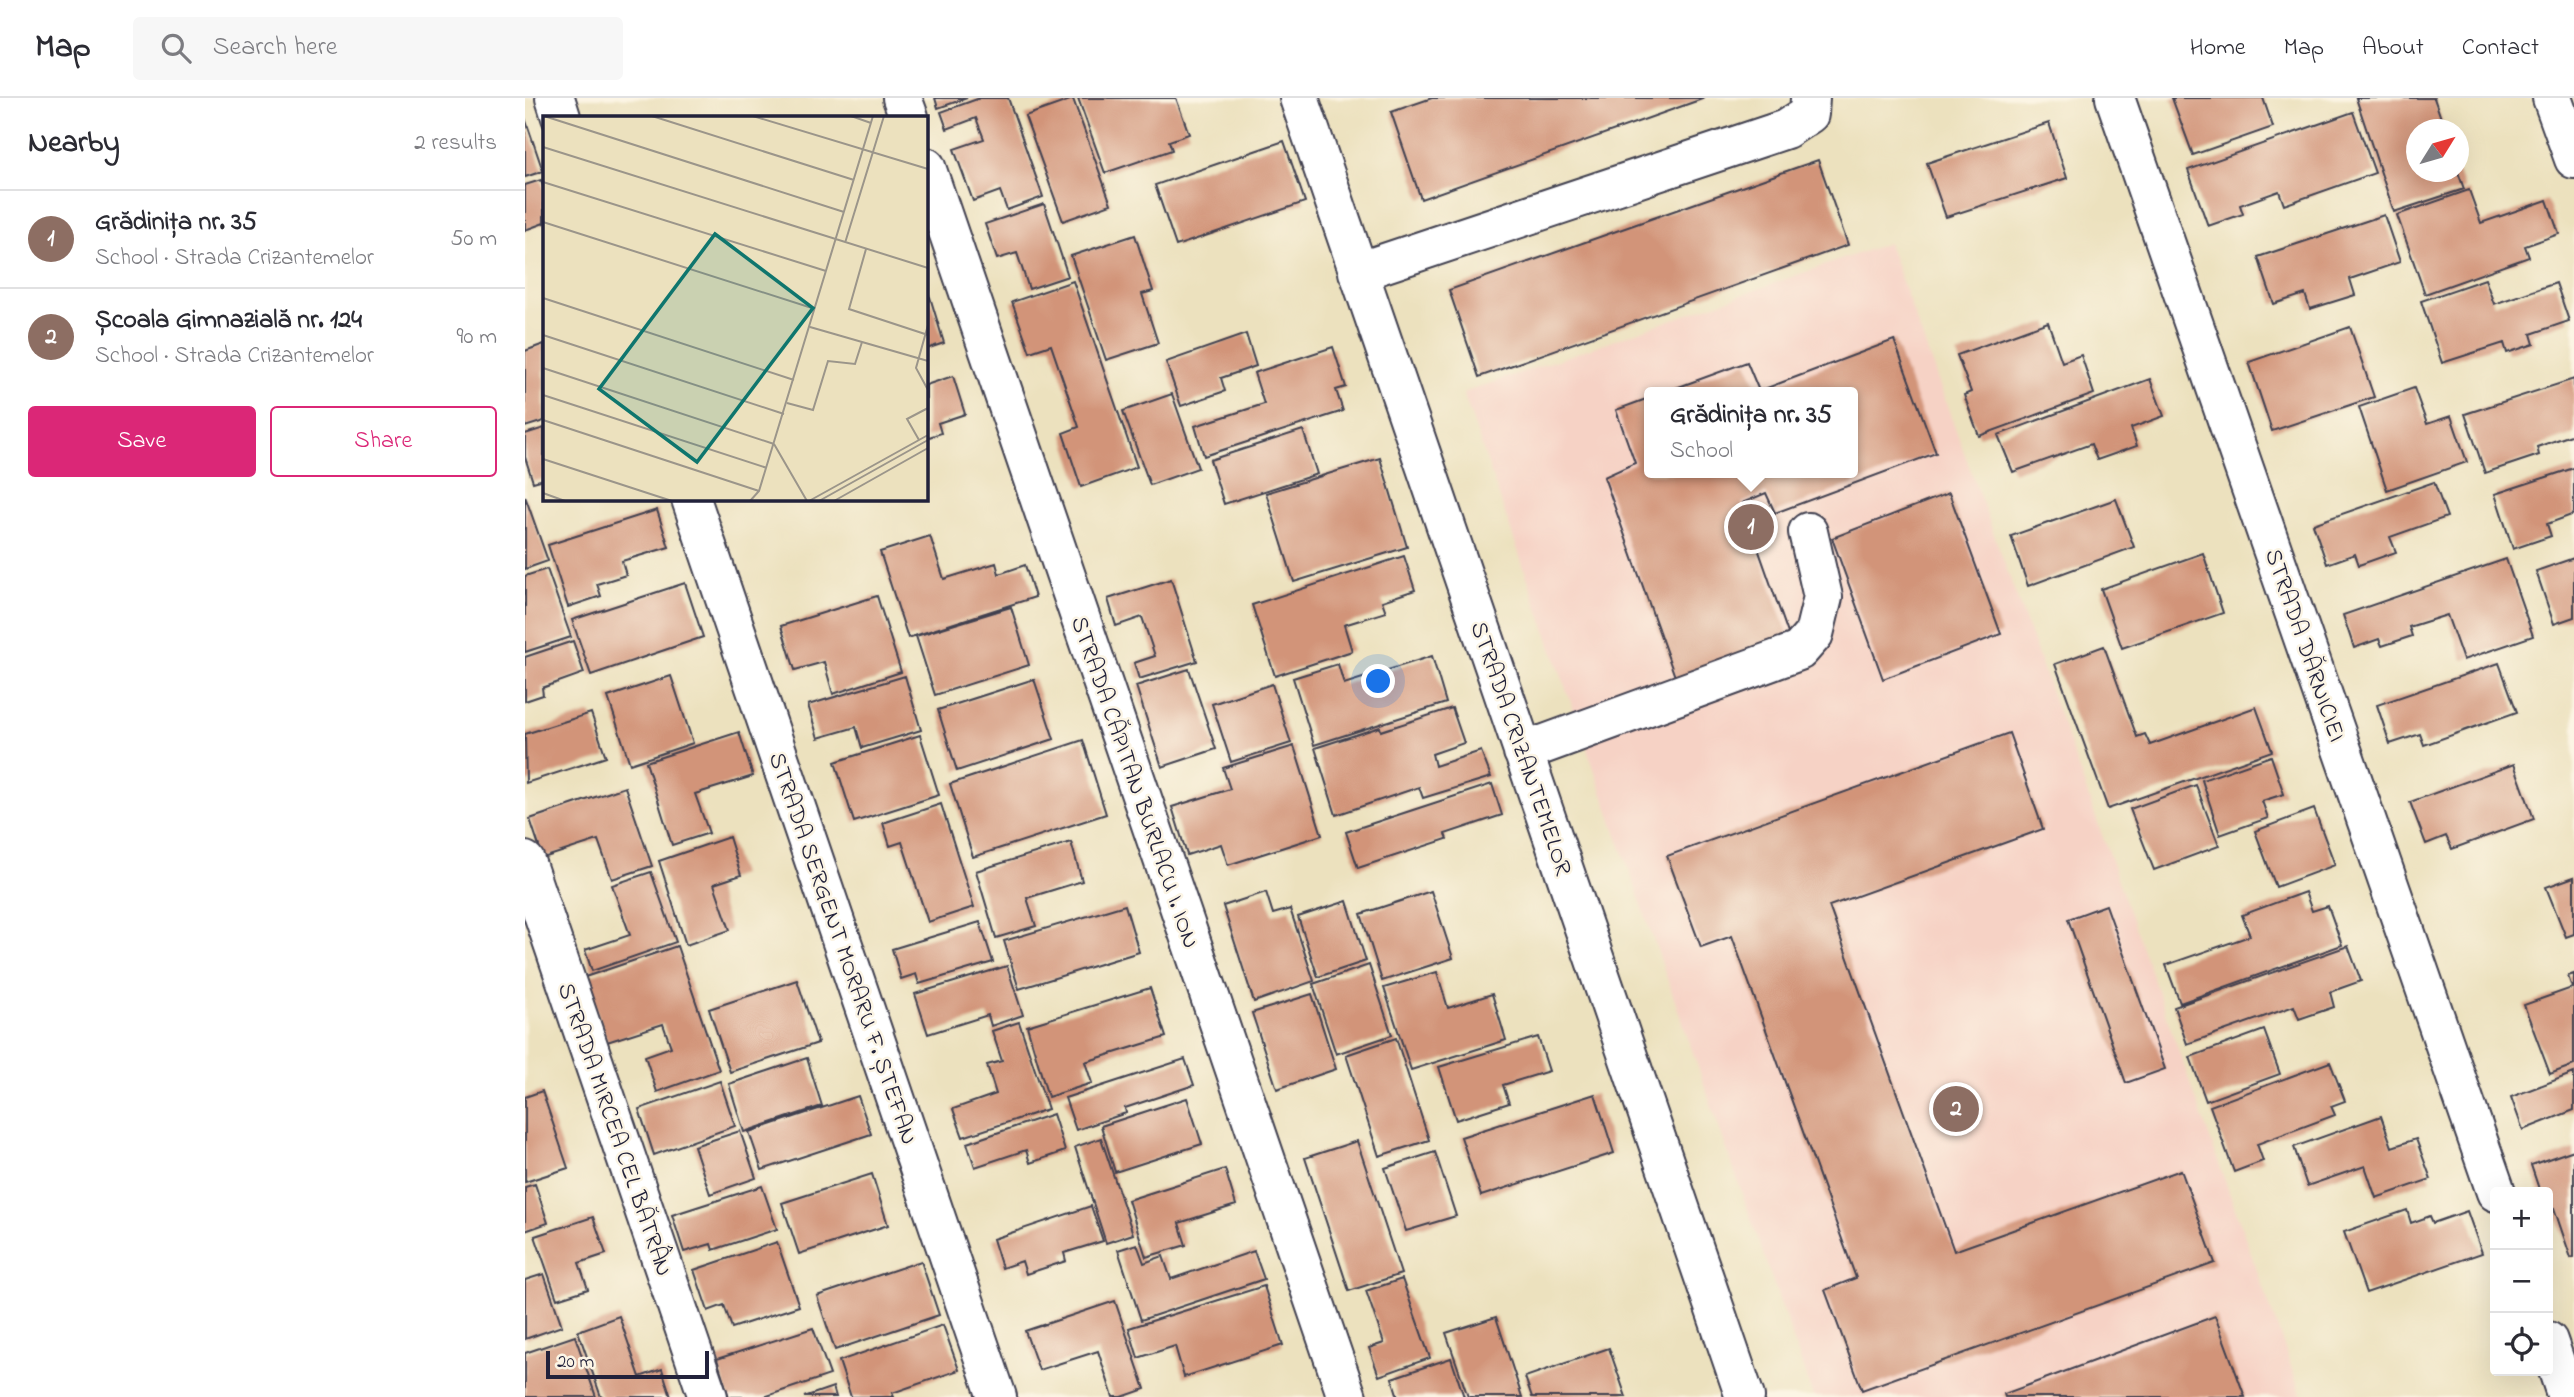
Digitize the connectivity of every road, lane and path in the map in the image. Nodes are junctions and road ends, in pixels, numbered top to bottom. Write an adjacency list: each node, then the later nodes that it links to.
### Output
1 (555, 98): 7 (street)
2 (902, 98): 8 (street)
3 (1299, 98): 11 (street, STRADA CRIZANTEMELOR)
4 (1810, 98): 11 (street)
5 (2115, 98): 16 (street, STRADA DĂRNICIEI)
6 (2552, 98): 9 (street)
7 (561, 116)
8 (909, 116)
9 (2574, 159)
10 (927, 170): 20 (street, STRADA CĂPITAN BURLACU I. ION)
11 (1358, 272): 14 (street, STRADA CRIZANTEMELOR)
12 (691, 500): 19 (street, STRADA SERGENT MORARU F. ȘTEFAN)
13 (1808, 532): 14 (street)
14 (1523, 752): 21 (street, STRADA CRIZANTEMELOR)
15 (525, 861): 18 (street, STRADA MIRCEA CEL BĂTRÂN)
16 (2494, 1187)
17 (2553, 1355): 22 (street)
18 (708, 1397)
19 (997, 1397)
20 (1347, 1397)
21 (1745, 1397)
22 (2567, 1397)

